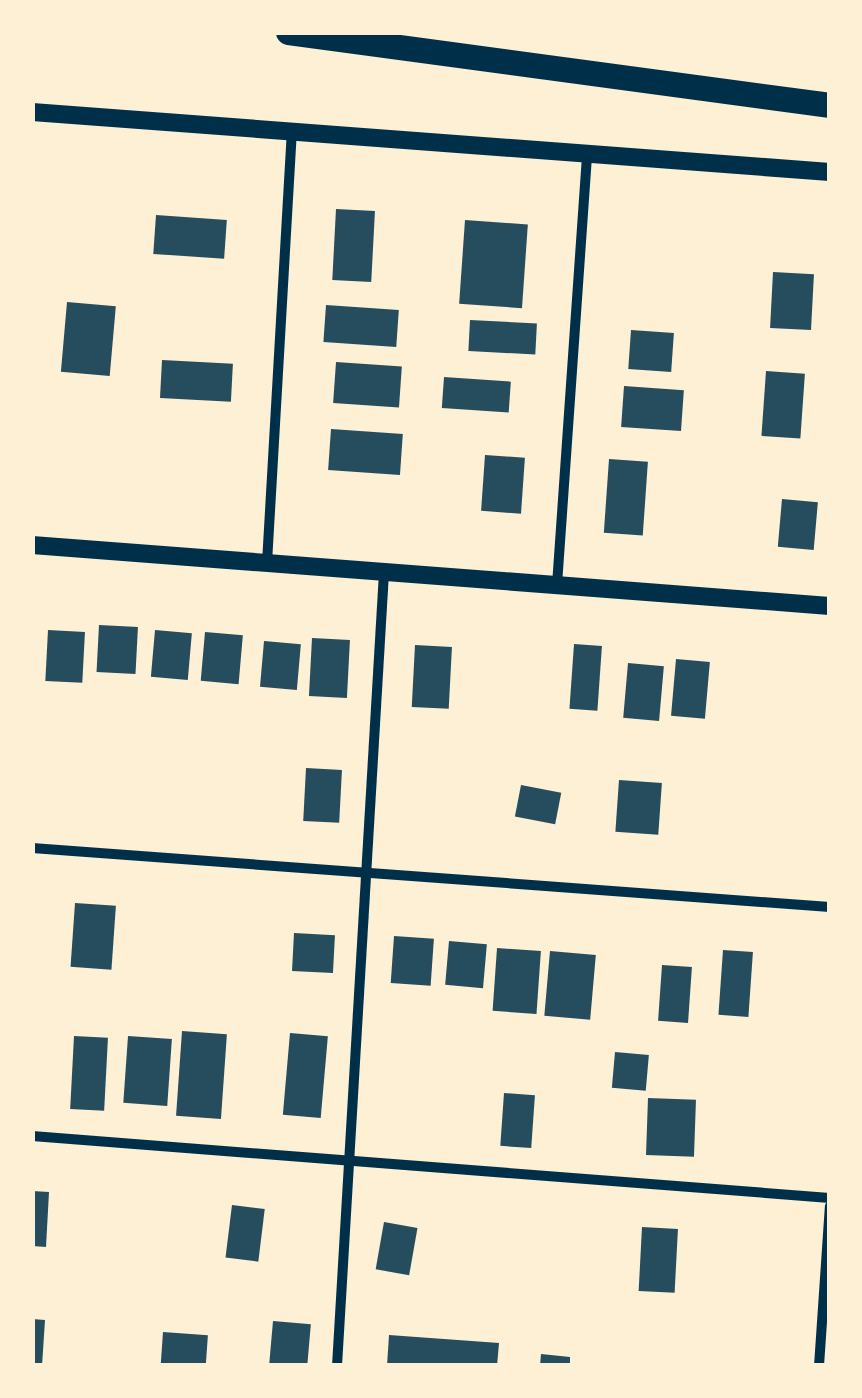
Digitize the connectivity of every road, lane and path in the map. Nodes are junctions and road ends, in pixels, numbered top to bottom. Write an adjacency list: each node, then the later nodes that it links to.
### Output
1 (288, 32): 2 (highway)
2 (830, 105)
3 (32, 112): 4 (main road)
4 (292, 131): 5 (main road); 8 (street)
5 (587, 154): 6 (main road); 10 (street)
6 (830, 172)
7 (32, 545): 8 (main road)
8 (267, 563): 9 (main road)
9 (384, 574): 10 (main road); 13 (street)
10 (557, 584): 11 (main road)
11 (830, 606)
12 (32, 848): 13 (street)
13 (368, 873): 14 (street); 16 (street)
14 (830, 908)
15 (32, 1136): 16 (street)
16 (351, 1160): 17 (street); 19 (street)
17 (830, 1198)
18 (830, 1206): 20 (street)
19 (337, 1366)
20 (819, 1366)

